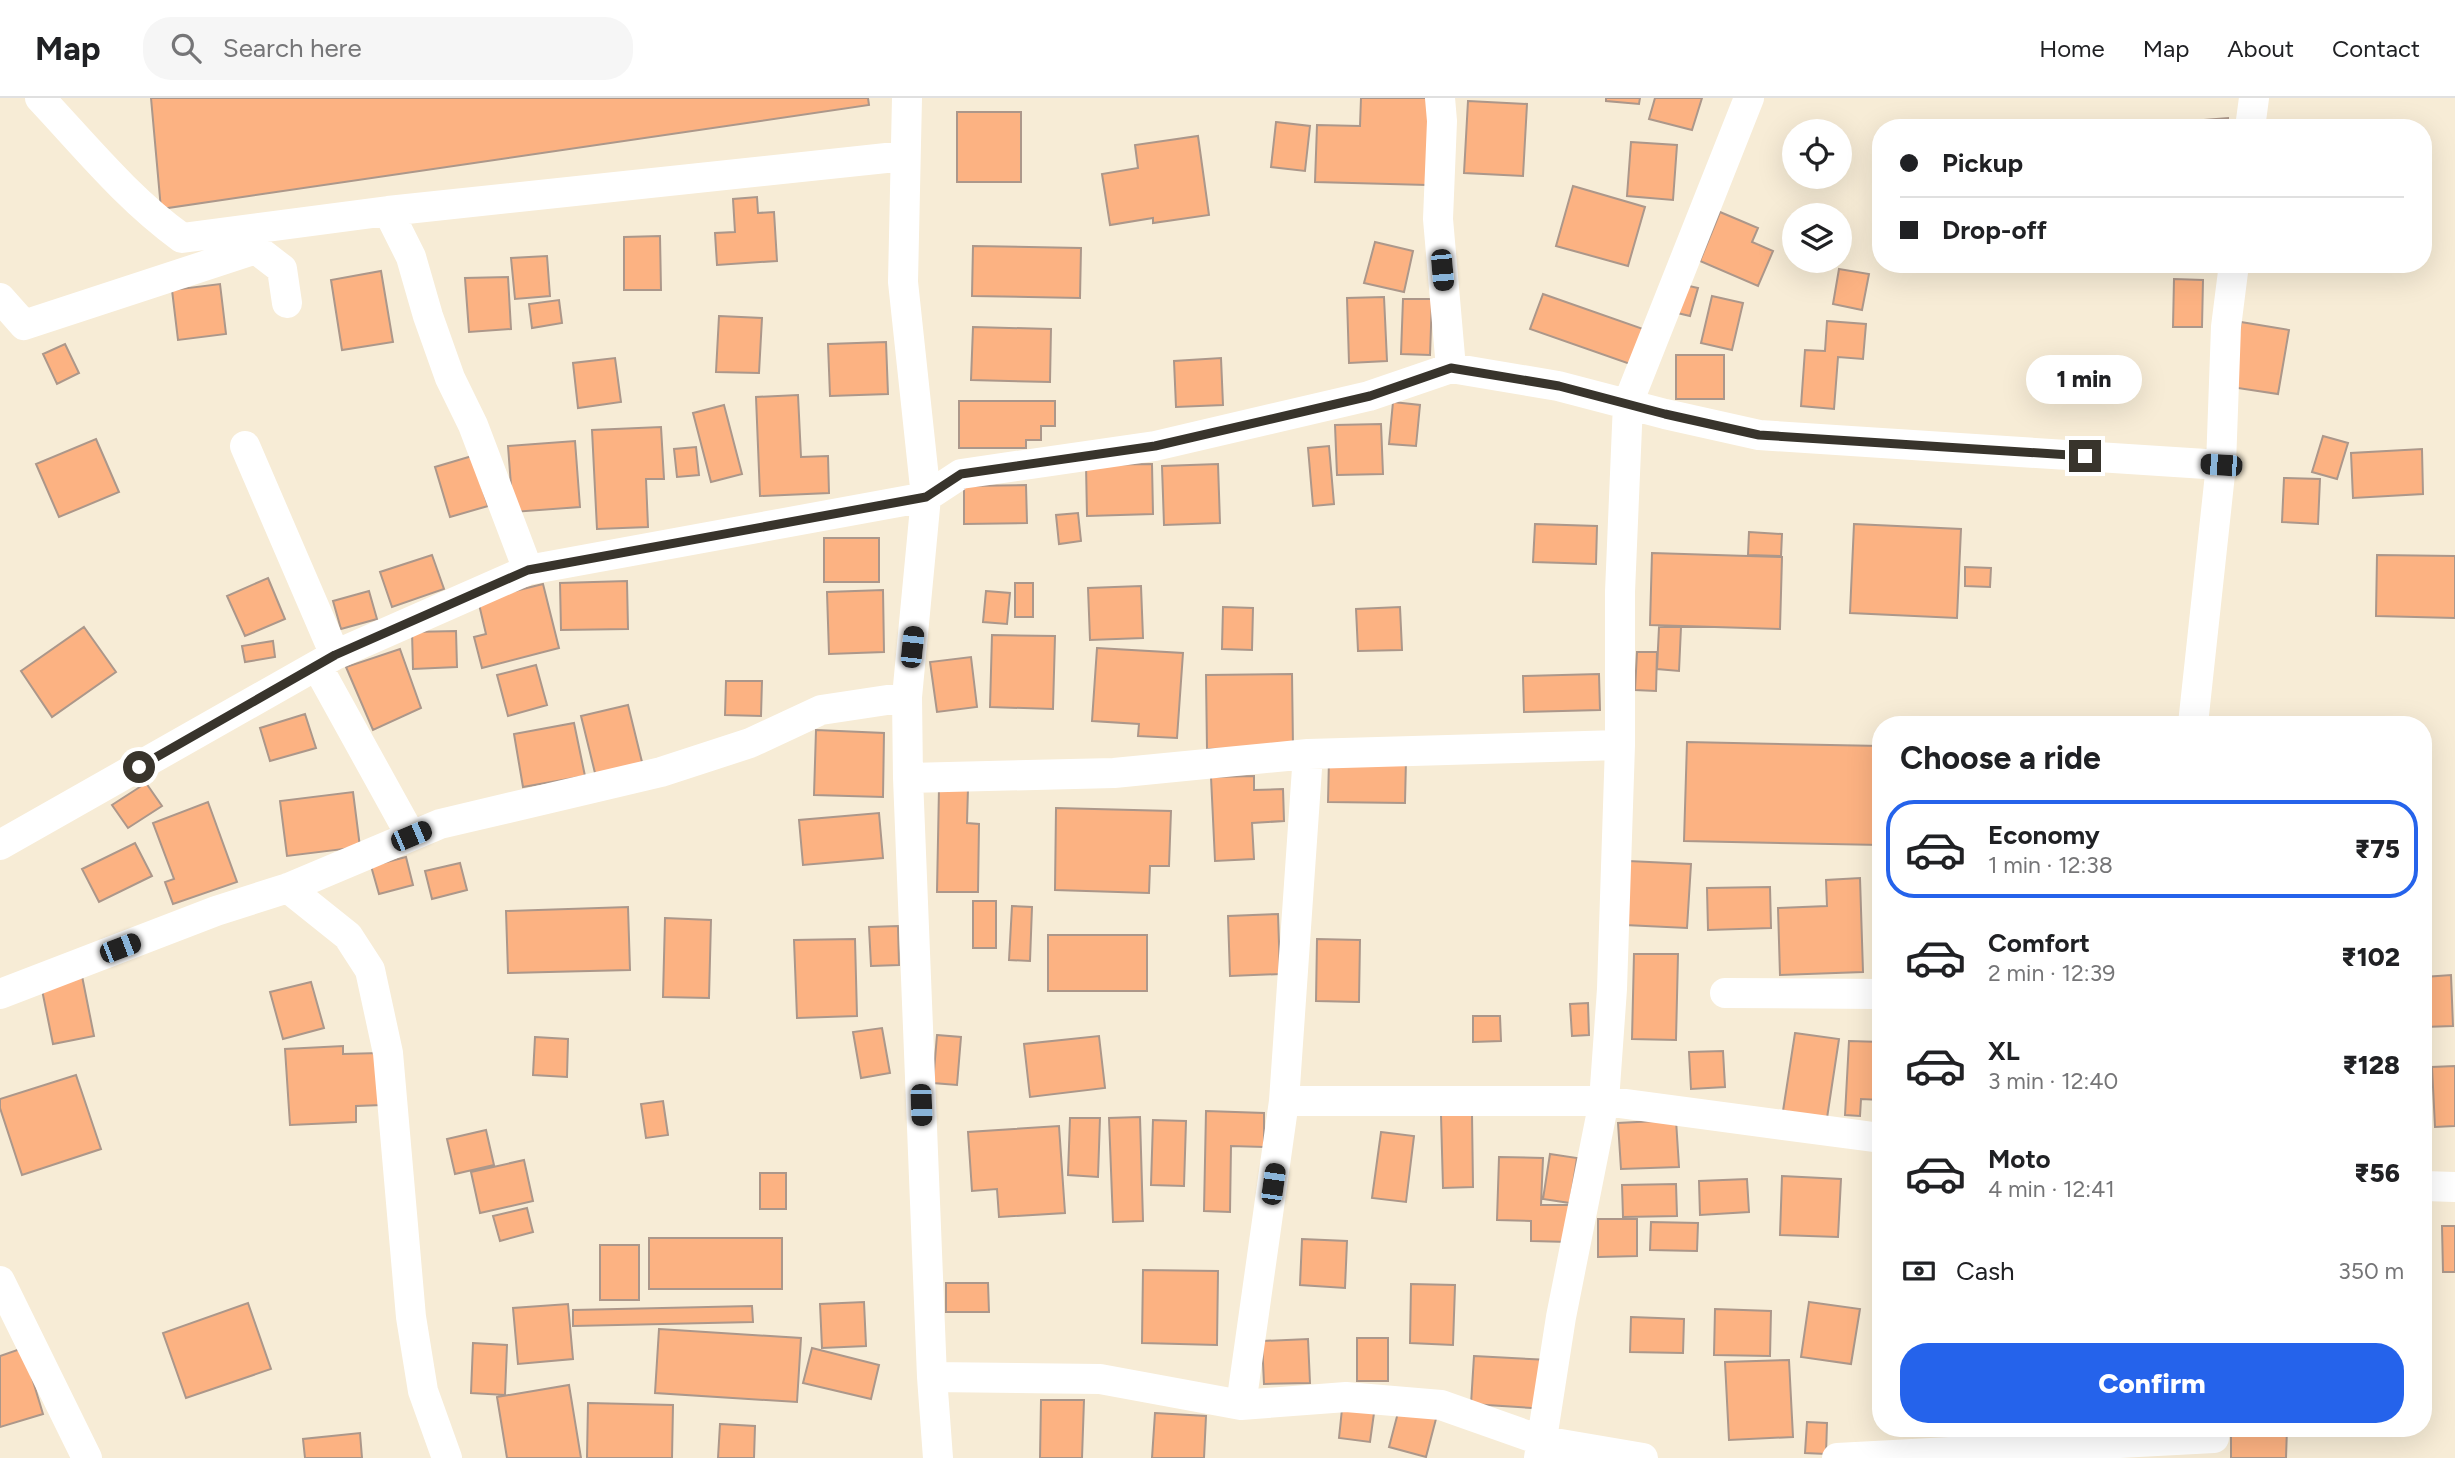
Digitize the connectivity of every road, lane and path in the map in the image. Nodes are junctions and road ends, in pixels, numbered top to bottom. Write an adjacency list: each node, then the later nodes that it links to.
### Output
1 (40, 98): 8 (street)
2 (907, 98): 7 (street)
3 (1440, 98): 12 (street)
4 (1749, 98): 13 (street)
5 (2254, 98): 6 (street)
6 (2251, 119)
7 (905, 156): 8 (street); 16 (street)
8 (388, 211): 17 (street)
9 (2233, 273): 15 (street)
10 (0, 298): 11 (street)
11 (287, 303)
12 (1451, 368): 13 (street); 16 (street)
13 (1628, 403): 15 (street); 21 (street)
14 (245, 446): 18 (street)
15 (2221, 465): 20 (street)
16 (926, 497): 17 (street); 19 (street)
17 (528, 570): 18 (street)
18 (326, 660): 24 (street); 25 (street)
19 (907, 696): 23 (street); 24 (street)
20 (2194, 716)
21 (1620, 745): 22 (street); 31 (street)
22 (1308, 754): 23 (street); 30 (street)
23 (908, 778): 36 (street)
24 (411, 836): 26 (street)
25 (0, 845)
26 (288, 888): 28 (street); 41 (street)
27 (1726, 993): 29 (street)
28 (0, 994)
29 (1872, 994)
30 (1284, 1101): 31 (street); 37 (street)
31 (1604, 1101): 32 (street); 39 (street)
32 (1872, 1137)
33 (2432, 1186): 34 (street)
34 (2455, 1186)
35 (0, 1281): 40 (street)
36 (932, 1377): 37 (street); 42 (street)
37 (1241, 1405): 39 (street)
38 (2214, 1441): 44 (street)
39 (1541, 1449): 43 (street)
40 (87, 1458)
41 (447, 1458)
42 (938, 1458)
43 (1643, 1458)
44 (1854, 1458)

